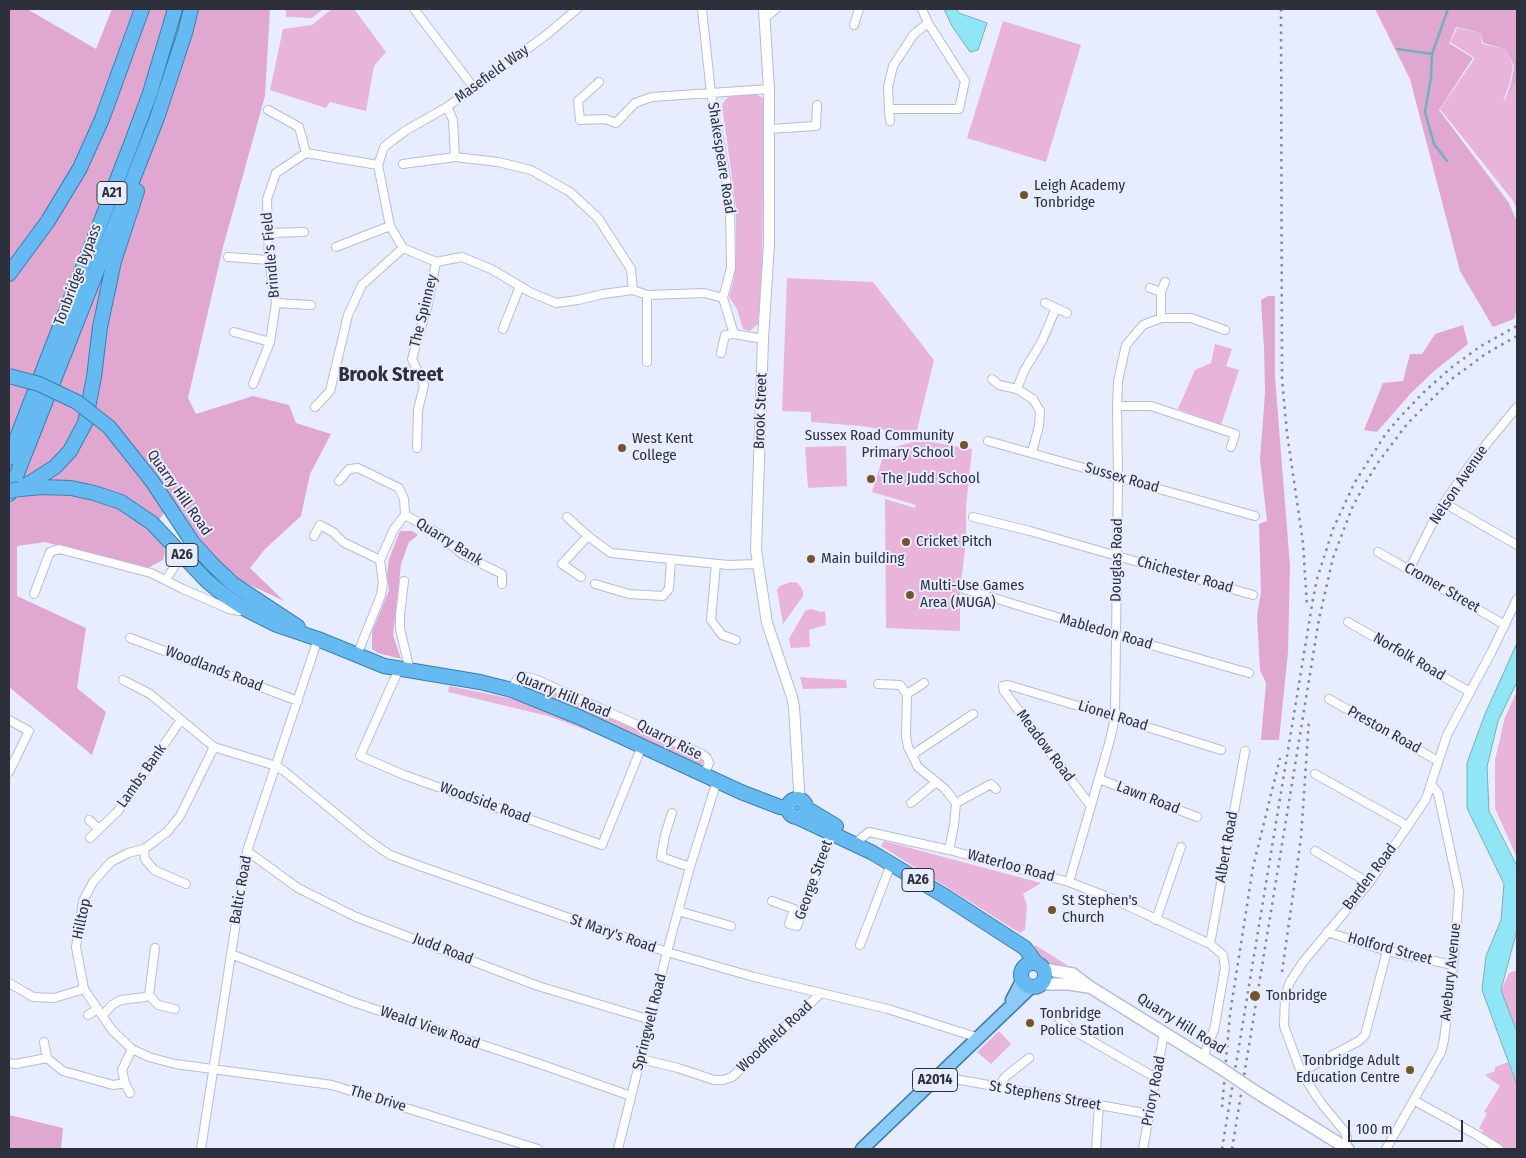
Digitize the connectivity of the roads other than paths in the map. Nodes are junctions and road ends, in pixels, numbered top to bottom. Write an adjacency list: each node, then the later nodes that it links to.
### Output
1 (142, 9): 36 (highway)
2 (175, 9): 69 (highway, Tonbridge Bypass / A21)
3 (191, 9): 21 (highway, Tonbridge Bypass / A21)
4 (414, 9): 14 (street)
5 (577, 9): 14 (street, Masefield Way)
6 (702, 9): 16 (street, Shakespeare Road)
7 (776, 9): 10 (street)
8 (859, 9): 12 (street)
9 (922, 9): 11 (street)
10 (764, 14): 15 (street, Brook Street)
11 (928, 23): 19 (street); 19 (street)
12 (854, 24)
13 (599, 82): 16 (street)
14 (474, 88): 18 (street, Masefield Way)
15 (769, 88): 16 (street); 23 (street, Brook Street)
16 (711, 93): 43 (street, Shakespeare Road)
17 (817, 105): 23 (street)
18 (447, 107): 25 (street, Masefield Way); 27 (street)
19 (889, 109): 22 (street)
20 (268, 110): 24 (street)
21 (156, 118): 72 (highway); 73 (highway, Tonbridge Bypass / A21)
22 (890, 121)
23 (769, 129): 54 (street, Brook Street)
24 (306, 153): 27 (street); 30 (street, Brindle's Field)
25 (455, 158): 26 (street); 40 (street)
26 (403, 164)
27 (378, 165): 28 (street)
28 (390, 226): 31 (street); 32 (street)
29 (304, 232): 30 (street)
30 (268, 233): 34 (street, Brindle's Field)
31 (336, 247)
32 (403, 248): 35 (street); 63 (street)
33 (228, 257): 34 (street)
34 (269, 260): 44 (street, Brindle's Field)
35 (436, 262): 38 (street); 67 (street, The Spinney)
36 (9, 274)
37 (1165, 282): 41 (street)
38 (520, 286): 40 (street); 50 (street)
39 (1150, 288): 41 (street)
40 (633, 290): 42 (street)
41 (1161, 292): 49 (street)
42 (647, 295): 43 (street); 57 (street)
43 (723, 298): 53 (street)
44 (276, 303): 46 (street); 55 (street, Brindle's Field)
45 (1045, 303): 47 (street)
46 (311, 305)
47 (1056, 308): 48 (street); 61 (street)
48 (1067, 312)
49 (1161, 318): 51 (street, Douglas Road); 62 (street, Douglas Road)
50 (503, 329)
51 (1226, 330)
52 (234, 332): 55 (street)
53 (734, 334): 54 (street); 56 (street)
54 (764, 339): 89 (street, Brook Street)
55 (270, 342): 60 (street, Brindle's Field)
56 (721, 353)
57 (648, 362)
58 (9, 376): 81 (highway, Quarry Hill Road / A26, bridge)
59 (992, 379): 61 (street)
60 (253, 384)
61 (1017, 389): 68 (street)
62 (1117, 406): 66 (street); 70 (street, Douglas Road)
63 (315, 407)
64 (1517, 407): 74 (street, Nelson Avenue)
65 (988, 441): 68 (street, Sussex Road)
66 (1231, 447)
67 (417, 448)
68 (1032, 452): 70 (street, Sussex Road)
69 (9, 458)
70 (1118, 477): 76 (street, Sussex Road); 85 (street, Douglas Road)
71 (339, 481): 75 (street)
72 (41, 482): 73 (highway); 84 (highway, Quarry Hill Road / A26)
73 (12, 492)
74 (1444, 504): 82 (street); 90 (street, Nelson Avenue)
75 (406, 515): 86 (street, Quarry Bank); 94 (street, Quarry Bank)
76 (1255, 516)
77 (973, 517): 85 (street, Chichester Road)
78 (567, 518): 80 (street)
79 (314, 536): 86 (street)
80 (588, 536): 87 (street); 91 (street)
81 (193, 543): 84 (street); 105 (highway, Quarry Hill Road / A26)
82 (1517, 545)
83 (1378, 552): 90 (street, Cromer Street)
84 (182, 554): 92 (street); 100 (highway, Quarry Hill Road / A26)
85 (1117, 556): 98 (street, Chichester Road); 103 (street, Douglas Road)
86 (380, 560): 107 (street)
87 (671, 560): 88 (street); 95 (street)
88 (716, 564): 89 (street); 106 (street)
89 (757, 564): 143 (street, Brook Street)
90 (1409, 570): 102 (street, Cromer Street)
91 (581, 577)
92 (166, 580): 97 (street, Quarry Hill Road); 100 (street, Quarry Hill Road)
93 (404, 581): 108 (street)
94 (502, 584)
95 (595, 584)
96 (964, 589): 103 (street, Mabledon Road)
97 (34, 594)
98 (1253, 595)
99 (1517, 599): 102 (street, Barden Road)
100 (248, 610): 105 (highway, Quarry Hill Road / A26)
101 (1348, 622): 115 (street, Norfolk Road)
102 (1505, 625): 115 (street, Barden Road)
103 (1116, 635): 109 (street, Mabledon Road); 120 (street, Douglas Road)
104 (130, 638): 118 (street, Woodlands Road)
105 (318, 639): 107 (highway, Quarry Hill Road / A26); 118 (street, Baltic Road)
106 (736, 640)
107 (357, 655): 108 (highway, Quarry Hill Road / A26)
108 (404, 670): 114 (highway, Quarry Hill Road / A26); 125 (street, Woodside Road)
109 (1249, 673)
110 (123, 680): 122 (street)
111 (924, 683): 116 (street)
112 (878, 684): 116 (street)
113 (1004, 686): 120 (street, Lionel Road); 142 (street, Meadow Road)
114 (512, 690): 125 (highway, Quarry Hill Road / A26); 133 (street, Quarry Rise)
115 (1470, 692): 130 (street, Barden Road)
116 (907, 694): 129 (street)
117 (1329, 699): 130 (street, Preston Road)
118 (298, 701): 131 (street, Baltic Road)
119 (973, 714): 129 (street)
120 (1115, 716): 127 (street, Lionel Road); 135 (street, Douglas Road)
121 (9, 720): 123 (street)
122 (181, 720): 126 (street); 148 (street, Lambs Bank)
123 (29, 731): 124 (street); 132 (street)
124 (38, 734)
125 (642, 746): 133 (highway, Quarry Hill Road / A26)
126 (214, 747): 131 (street); 153 (street, Hilltop)
127 (1221, 750)
128 (1245, 751): 169 (street, Albert Road)
129 (912, 754): 137 (street)
130 (1438, 761): 138 (street, Barden Road)
131 (276, 766): 155 (street, Baltic Road); 173 (street, St Mary's Road)
132 (9, 772)
133 (704, 774): 136 (highway, Quarry Hill Road / A26)
134 (1315, 774): 147 (street)
135 (1099, 779): 142 (street, Douglas Road); 145 (street, Lawn Road)
136 (717, 781): 143 (highway, Quarry Hill Road / A26); 159 (street, Springwell Road)
137 (935, 783): 140 (street); 141 (street)
138 (1431, 784): 147 (street, Barden Road); 175 (street, Avebury Avenue)
139 (996, 789): 141 (street)
140 (911, 802)
141 (956, 803): 154 (street)
142 (1090, 805): 160 (street, Douglas Road)
143 (797, 808): 149 (highway, Quarry Hill Road / A26); 151 (highway, Quarry Hill Road / A26)
144 (672, 813): 159 (street)
145 (1197, 817)
146 (89, 820): 148 (street)
147 (1408, 826): 161 (street, Barden Road)
148 (99, 829): 150 (street, Lambs Bank)
149 (832, 833): 157 (highway, Quarry Hill Road / A26); 163 (street, George Street)
150 (90, 838)
151 (859, 840): 154 (street, Waterloo Road); 157 (highway, Quarry Hill Road / A26)
152 (1181, 847): 165 (street)
153 (144, 849): 162 (street); 180 (street, Hilltop)
154 (949, 850): 160 (street, Waterloo Road)
155 (247, 851): 174 (street, Baltic Road); 187 (street, Judd Road)
156 (1315, 851): 161 (street)
157 (873, 853): 158 (highway, Quarry Hill Road / A26)
158 (891, 864): 168 (highway, Quarry Hill Road / A26); 170 (street)
159 (690, 867): 164 (street, Springwell Road)
160 (1069, 882): 165 (street, Waterloo Road)
161 (1369, 883): 167 (street, Barden Road)
162 (186, 884)
163 (772, 901)
164 (678, 911): 166 (street); 173 (street, Springwell Road)
165 (1156, 920): 169 (street, Waterloo Road)
166 (731, 926)
167 (1327, 932): 172 (street, Holford Street); 198 (street, Barden Road)
168 (1010, 938): 176 (highway, Quarry Hill Road / A26); 177 (highway)
169 (1210, 944): 192 (street, Waterloo Road)
170 (860, 945)
171 (154, 948): 182 (street)
172 (1387, 951): 175 (street, Holford Street); 198 (street)
173 (667, 952): 181 (street, St Mary's Road); 187 (street, Springwell Road)
174 (231, 954): 197 (street, Baltic Road); 204 (street, Weald View Road)
175 (1453, 965): 205 (street, Avebury Avenue)
176 (1040, 966): 177 (highway); 177 (highway); 179 (main road, Quarry Hill Road)
177 (1029, 980): 179 (main road, Quarry Hill Road); 189 (main road, A2014)
178 (9, 984): 180 (street)
179 (1090, 988): 188 (main road, Quarry Hill Road)
180 (84, 989): 184 (street, Hilltop)
181 (820, 994): 189 (street, St Mary's Road); 195 (street, Woodfield Road)
182 (149, 995): 183 (street); 184 (street)
183 (175, 1009)
184 (100, 1012): 185 (street); 191 (street, Hilltop)
185 (88, 1015)
186 (1057, 1016): 200 (street)
187 (651, 1020): 195 (street, Springwell Road)
188 (1164, 1033): 192 (main road, Quarry Hill Road); 200 (street, Priory Road)
189 (979, 1038): 199 (main road, A2014)
190 (44, 1042): 193 (street)
191 (132, 1049): 197 (street, Hilltop); 201 (street)
192 (1203, 1057): 208 (main road, Quarry Hill Road, bridge)
193 (47, 1058): 196 (street); 201 (street)
194 (1029, 1058): 202 (street)
195 (641, 1059): 204 (street, Springwell Road)
196 (9, 1063)
197 (213, 1068): 209 (street, Baltic Road); 210 (street, The Drive)
198 (1301, 1072): 208 (street, Barden Road)
199 (942, 1073): 202 (street, St Stephens Street); 212 (main road, A2014)
200 (1156, 1078): 207 (street, Priory Road)
201 (126, 1084): 203 (street)
202 (998, 1087): 206 (street, St Stephens Street)
203 (130, 1093)
204 (631, 1096): 211 (street, Springwell Road)
205 (1415, 1101): 215 (street, Avebury Avenue); 216 (street)
206 (1099, 1106): 207 (street, St Stephens Street); 213 (street)
207 (1149, 1114): 214 (street, Priory Road)
208 (1347, 1148)
209 (201, 1149)
210 (538, 1149)
211 (618, 1149)
212 (862, 1149)
213 (1096, 1149)
214 (1143, 1149)
215 (1386, 1149)
216 (1499, 1149)

